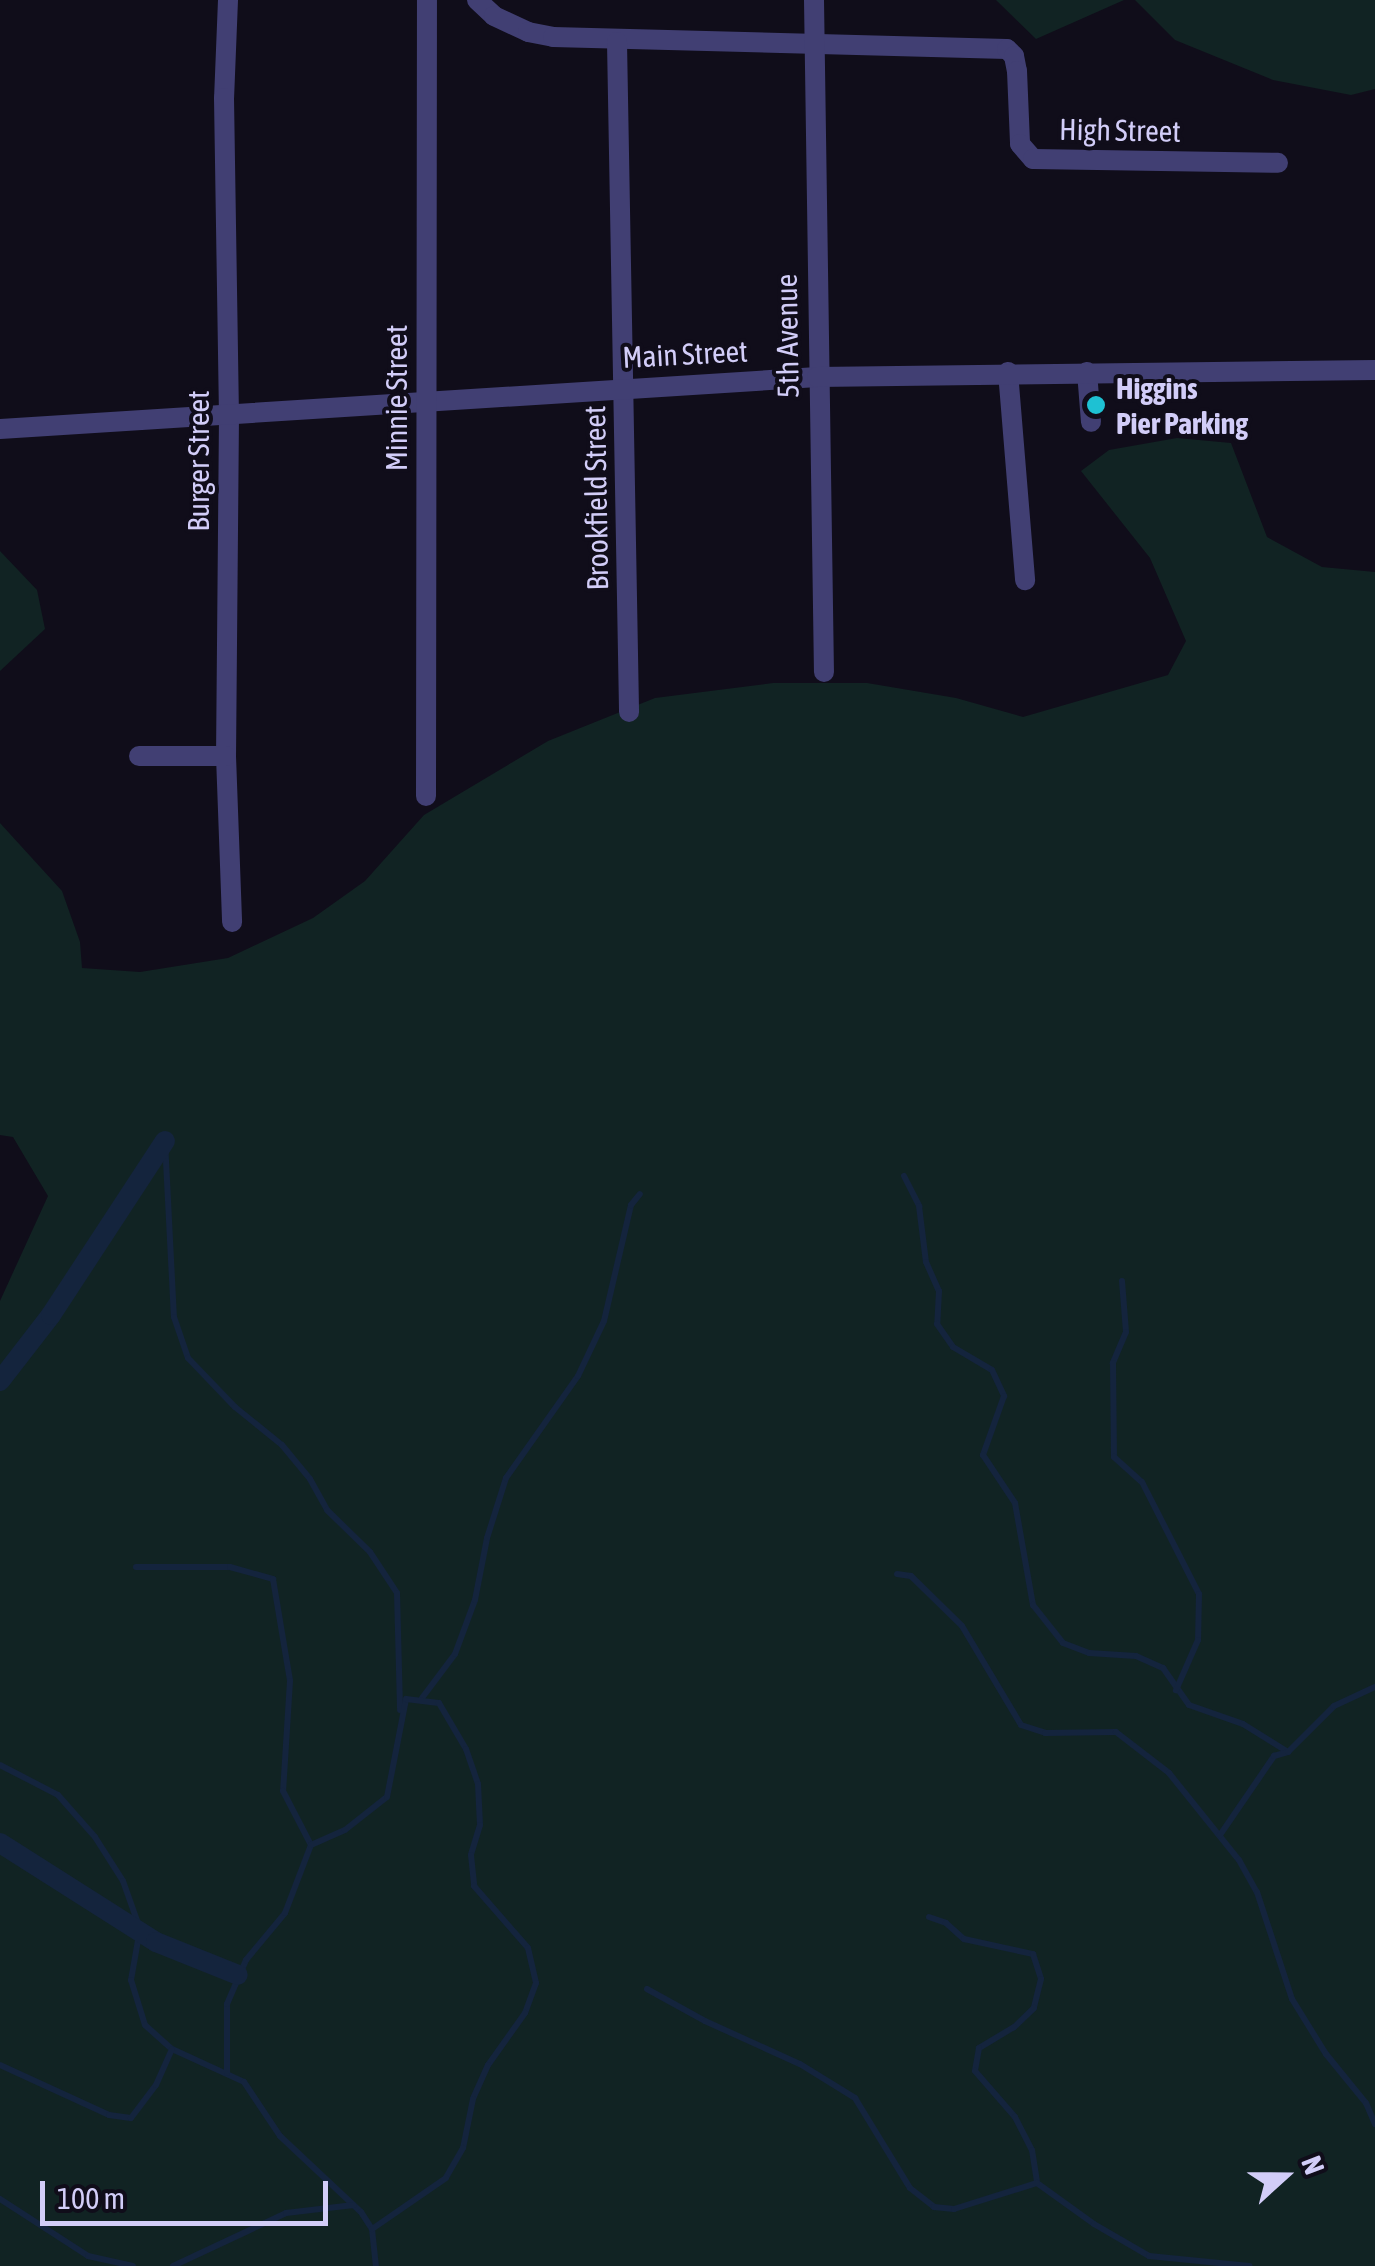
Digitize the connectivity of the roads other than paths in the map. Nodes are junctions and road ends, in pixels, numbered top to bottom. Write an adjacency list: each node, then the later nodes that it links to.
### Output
1 (228, 0): 14 (street, Burger Street)
2 (427, 0): 13 (street, Minnie Street)
3 (477, 0): 6 (street)
4 (814, 0): 5 (street, 5th Avenue)
5 (814, 41): 6 (street); 7 (street, High Street); 11 (street, 5th Avenue)
6 (617, 42): 12 (street, Brookfield Street)
7 (1278, 163)
8 (1375, 370): 10 (street, Main Street)
9 (1008, 372): 10 (street, Main Street); 11 (street, Main Street); 17 (street)
10 (1087, 372): 15 (street)
11 (817, 376): 12 (street, Main Street); 18 (street, 5th Avenue)
12 (624, 388): 13 (street, Main Street); 19 (street, Brookfield Street)
13 (425, 402): 14 (street, Main Street); 22 (street, Minnie Street)
14 (228, 415): 16 (street, Main Street); 21 (street, Burger Street)
15 (1091, 422)
16 (0, 429)
17 (1025, 580)
18 (824, 672)
19 (629, 712)
20 (139, 756): 21 (street)
21 (226, 756): 23 (street, Burger Street)
22 (426, 796)
23 (232, 922)

